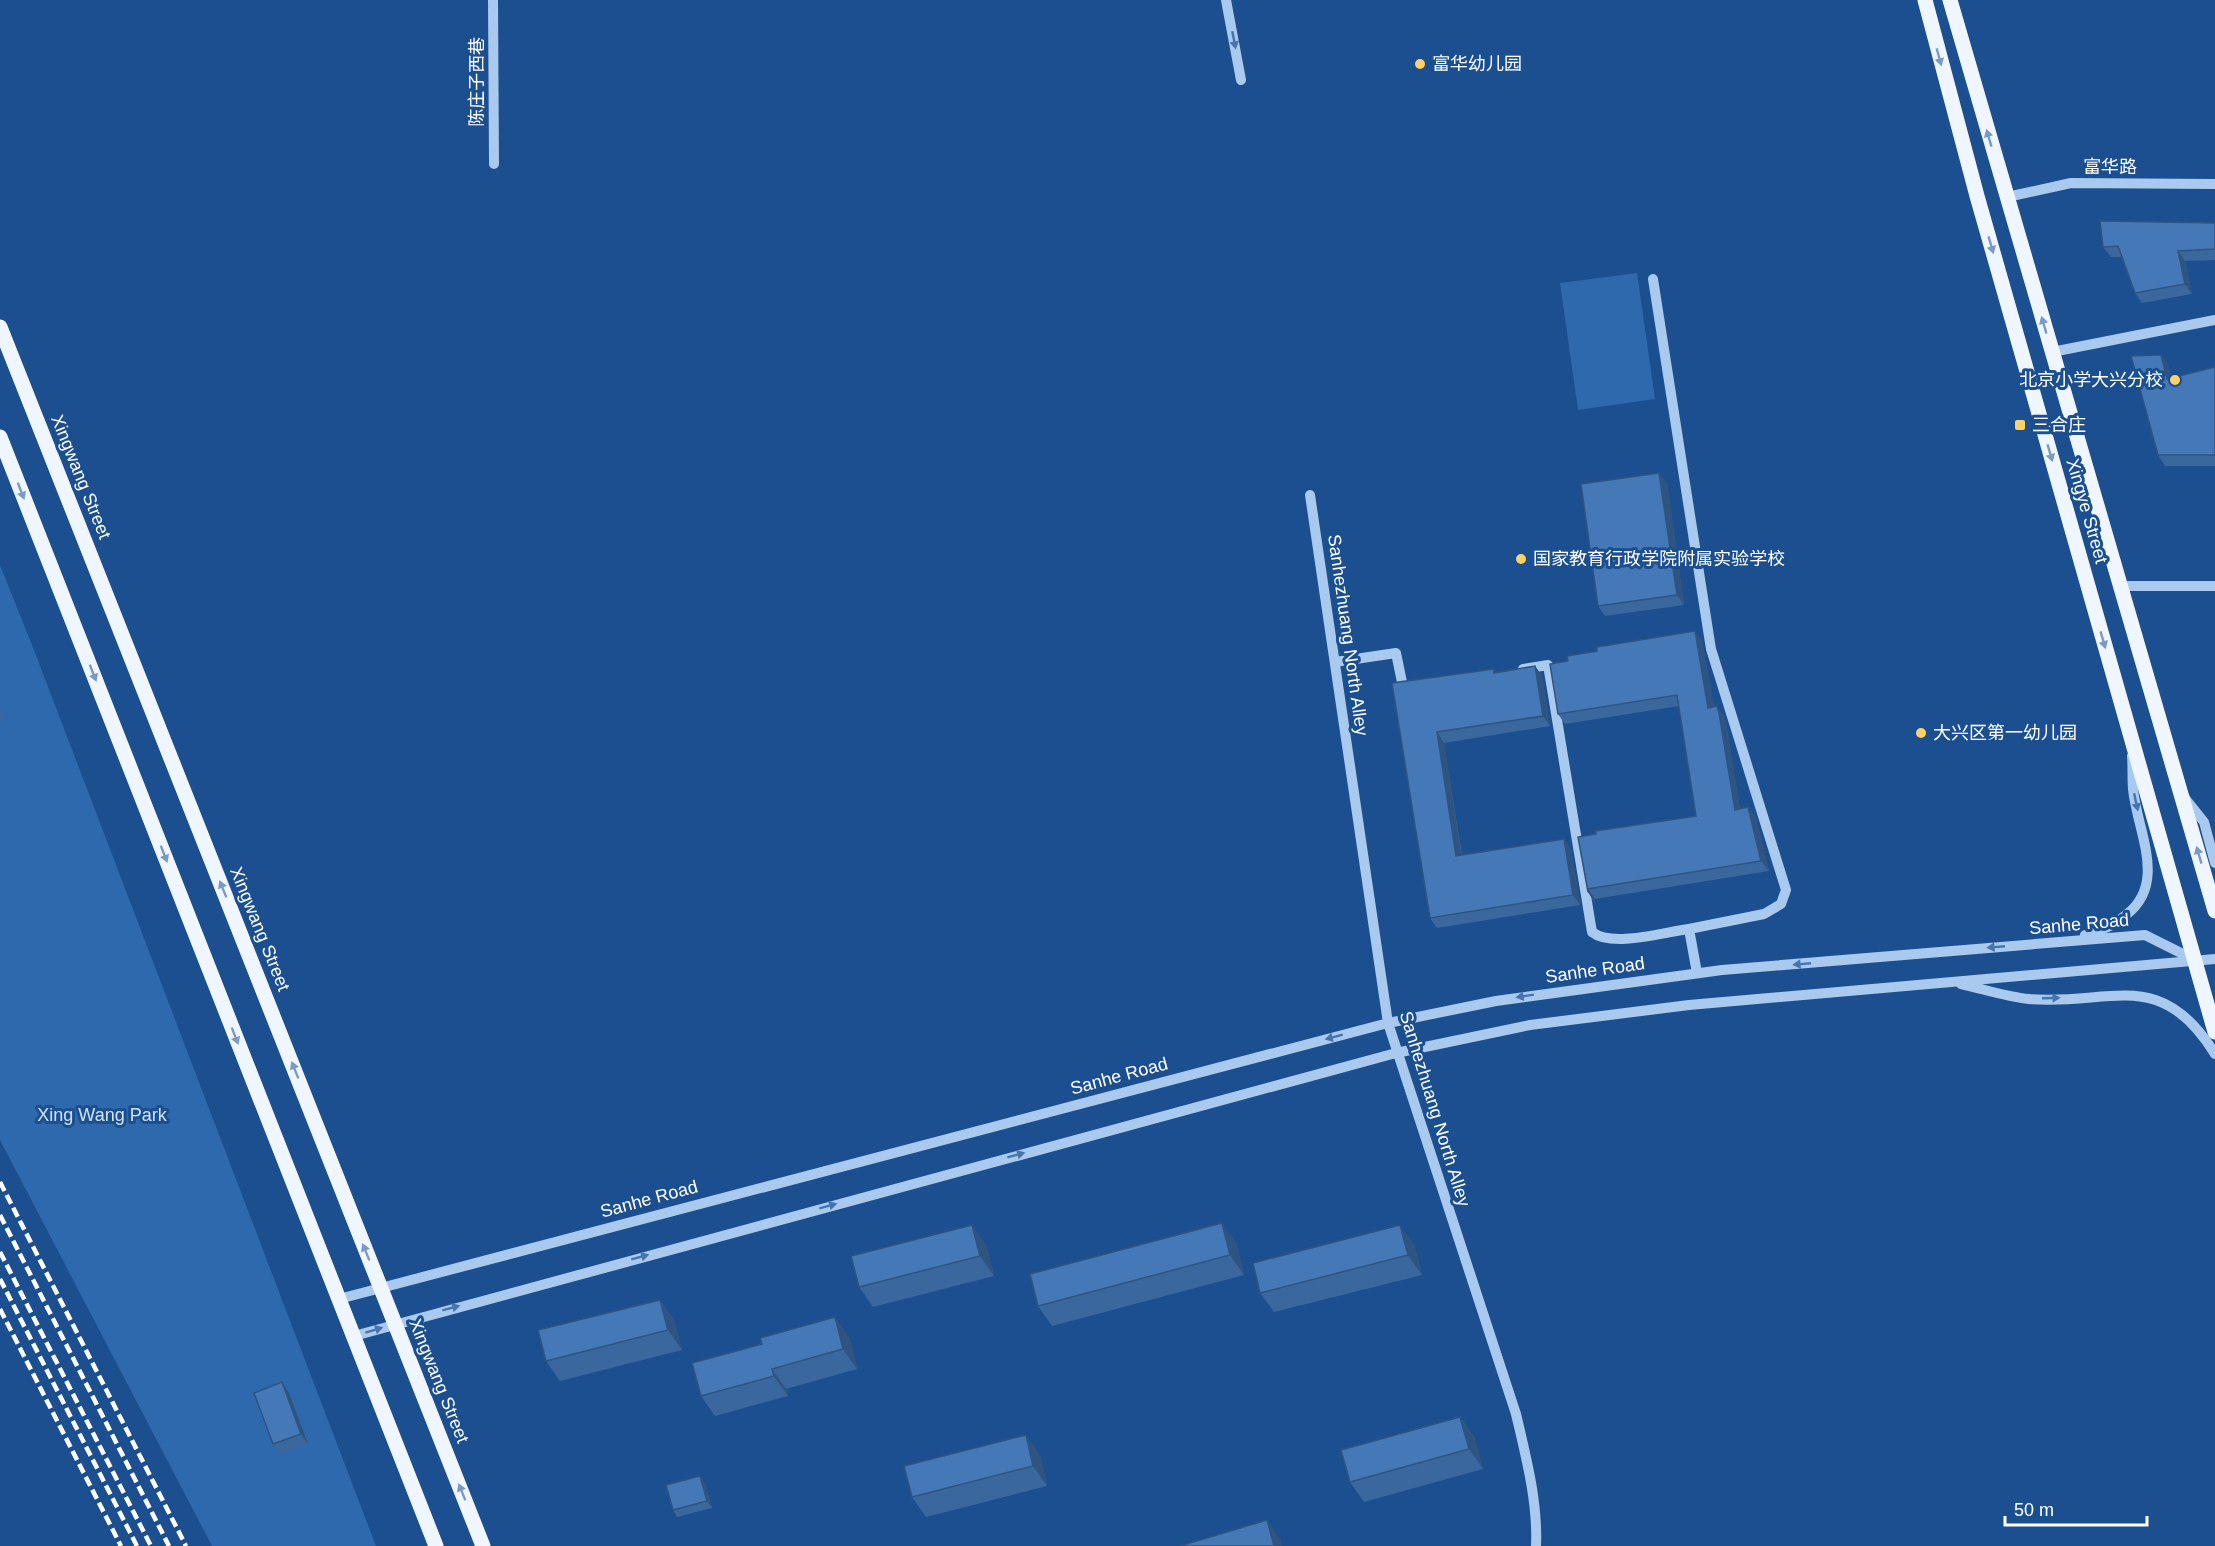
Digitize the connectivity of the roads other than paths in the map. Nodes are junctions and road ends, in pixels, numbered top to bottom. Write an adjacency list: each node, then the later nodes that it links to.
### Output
1 (493, 0): 6 (street, 陈庄子西巷)
2 (1226, 0): 5 (street, one-way to 5)
3 (1925, 0): 20 (main road, Xingye Street, one-way to 20)
4 (1950, 0): 8 (main road, Xingye Street, one-way to 4)
5 (1241, 80)
6 (494, 164)
7 (2215, 184): 8 (street, 富华路)
8 (2007, 197): 12 (main road, Xingye Street, one-way to 8)
9 (1653, 279): 24 (street)
10 (2215, 320): 12 (street)
11 (0, 327): 34 (main road, Xingwang Street, one-way to 11)
12 (2052, 352): 15 (main road, Xingye Street)
13 (0, 436): 35 (main road, one-way to 35)
14 (1310, 495): 17 (street, Sanhezhuang North Alley)
15 (2120, 586): 16 (street); 21 (main road, Xingye Street)
16 (2215, 586)
17 (1335, 662): 19 (street); 30 (street, Sanhezhuang North Alley)
18 (1515, 670): 24 (street)
19 (1425, 684)
20 (2132, 744): 25 (street, one-way to 25); 27 (main road, Xingye Street)
21 (2180, 793): 22 (street); 23 (main road, Xingye Street, one-way to 21)
22 (2215, 863)
23 (2215, 911)
24 (1689, 929): 28 (street)
25 (2040, 944): 27 (street, Sanhe Road); 28 (street, Sanhe Road, one-way to 28)
26 (2215, 959): 27 (street)
27 (2196, 960): 29 (street); 31 (main road, Xingye Street)
28 (1697, 973): 30 (street, Sanhe Road, one-way to 30)
29 (1952, 981): 32 (street); 33 (street, one-way to 33)
30 (1388, 1023): 32 (street, Sanhezhuang North Alley); 34 (street, Sanhe Road, one-way to 34)
31 (2215, 1032)
32 (1396, 1053): 36 (street, one-way to 32); 40 (street, Sanhezhuang North Alley)
33 (2215, 1054)
34 (380, 1287): 35 (street, Sanhe Road); 36 (main road, Xingwang Street)
35 (339, 1299): 37 (main road)
36 (395, 1324): 37 (street, one-way to 36); 39 (main road, Xingwang Street, one-way to 36)
37 (354, 1336): 38 (main road)
38 (436, 1546)
39 (483, 1546)
40 (1536, 1546)

